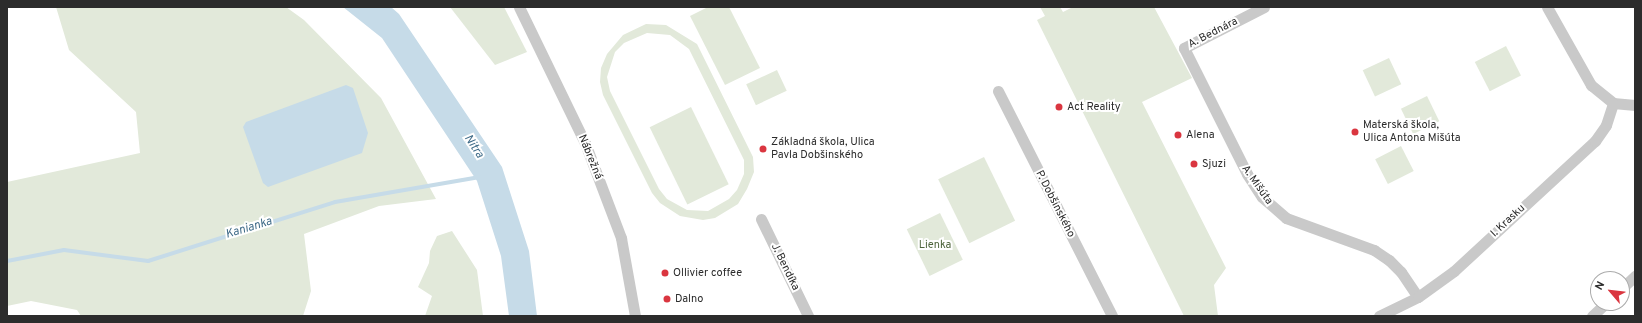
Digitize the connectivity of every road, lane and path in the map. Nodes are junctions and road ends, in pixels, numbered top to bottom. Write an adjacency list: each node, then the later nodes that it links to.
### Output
1 (519, 7): 10 (street, Nábrežná)
2 (1264, 7): 4 (street, A. Bednára)
3 (1547, 7): 6 (street)
4 (1184, 48): 9 (street, A. Mišúta)
5 (998, 91): 12 (street, P. Dobšinského)
6 (1613, 102): 7 (street); 9 (street, I. Krasku)
7 (1635, 105)
8 (761, 219): 11 (street, J. Bendíka)
9 (1418, 297): 13 (street, I. Krasku)
10 (635, 316)
11 (808, 316)
12 (1112, 316)
13 (1379, 316)

